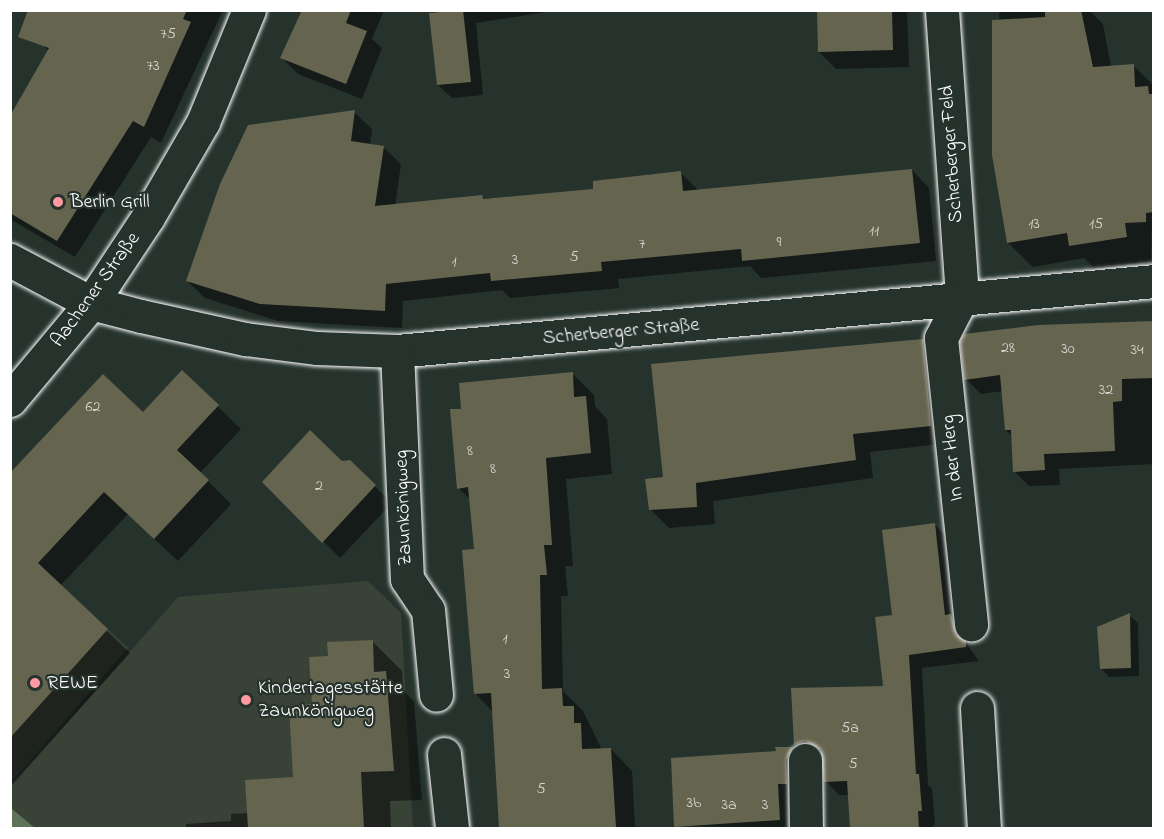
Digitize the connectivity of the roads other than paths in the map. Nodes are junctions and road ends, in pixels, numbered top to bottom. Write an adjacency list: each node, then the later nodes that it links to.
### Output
1 (249, 10): 6 (street, Aachener Straße)
2 (942, 10): 5 (street, Scherberger Feld)
3 (10, 260): 6 (street, Scherberger Straße)
4 (1154, 281): 5 (street, Scherberger Straße)
5 (962, 297): 7 (street, Scherberger Straße); 9 (street, In der Herg)
6 (91, 303): 7 (street, Scherberger Straße); 8 (street, Aachener Straße)
7 (397, 351): 10 (street, Zaunkönigweg)
8 (10, 400)
9 (971, 624)
10 (436, 695)
11 (977, 708): 16 (street)
12 (444, 754): 14 (street)
13 (805, 760): 15 (street)
14 (452, 828)
15 (806, 828)
16 (984, 828)

